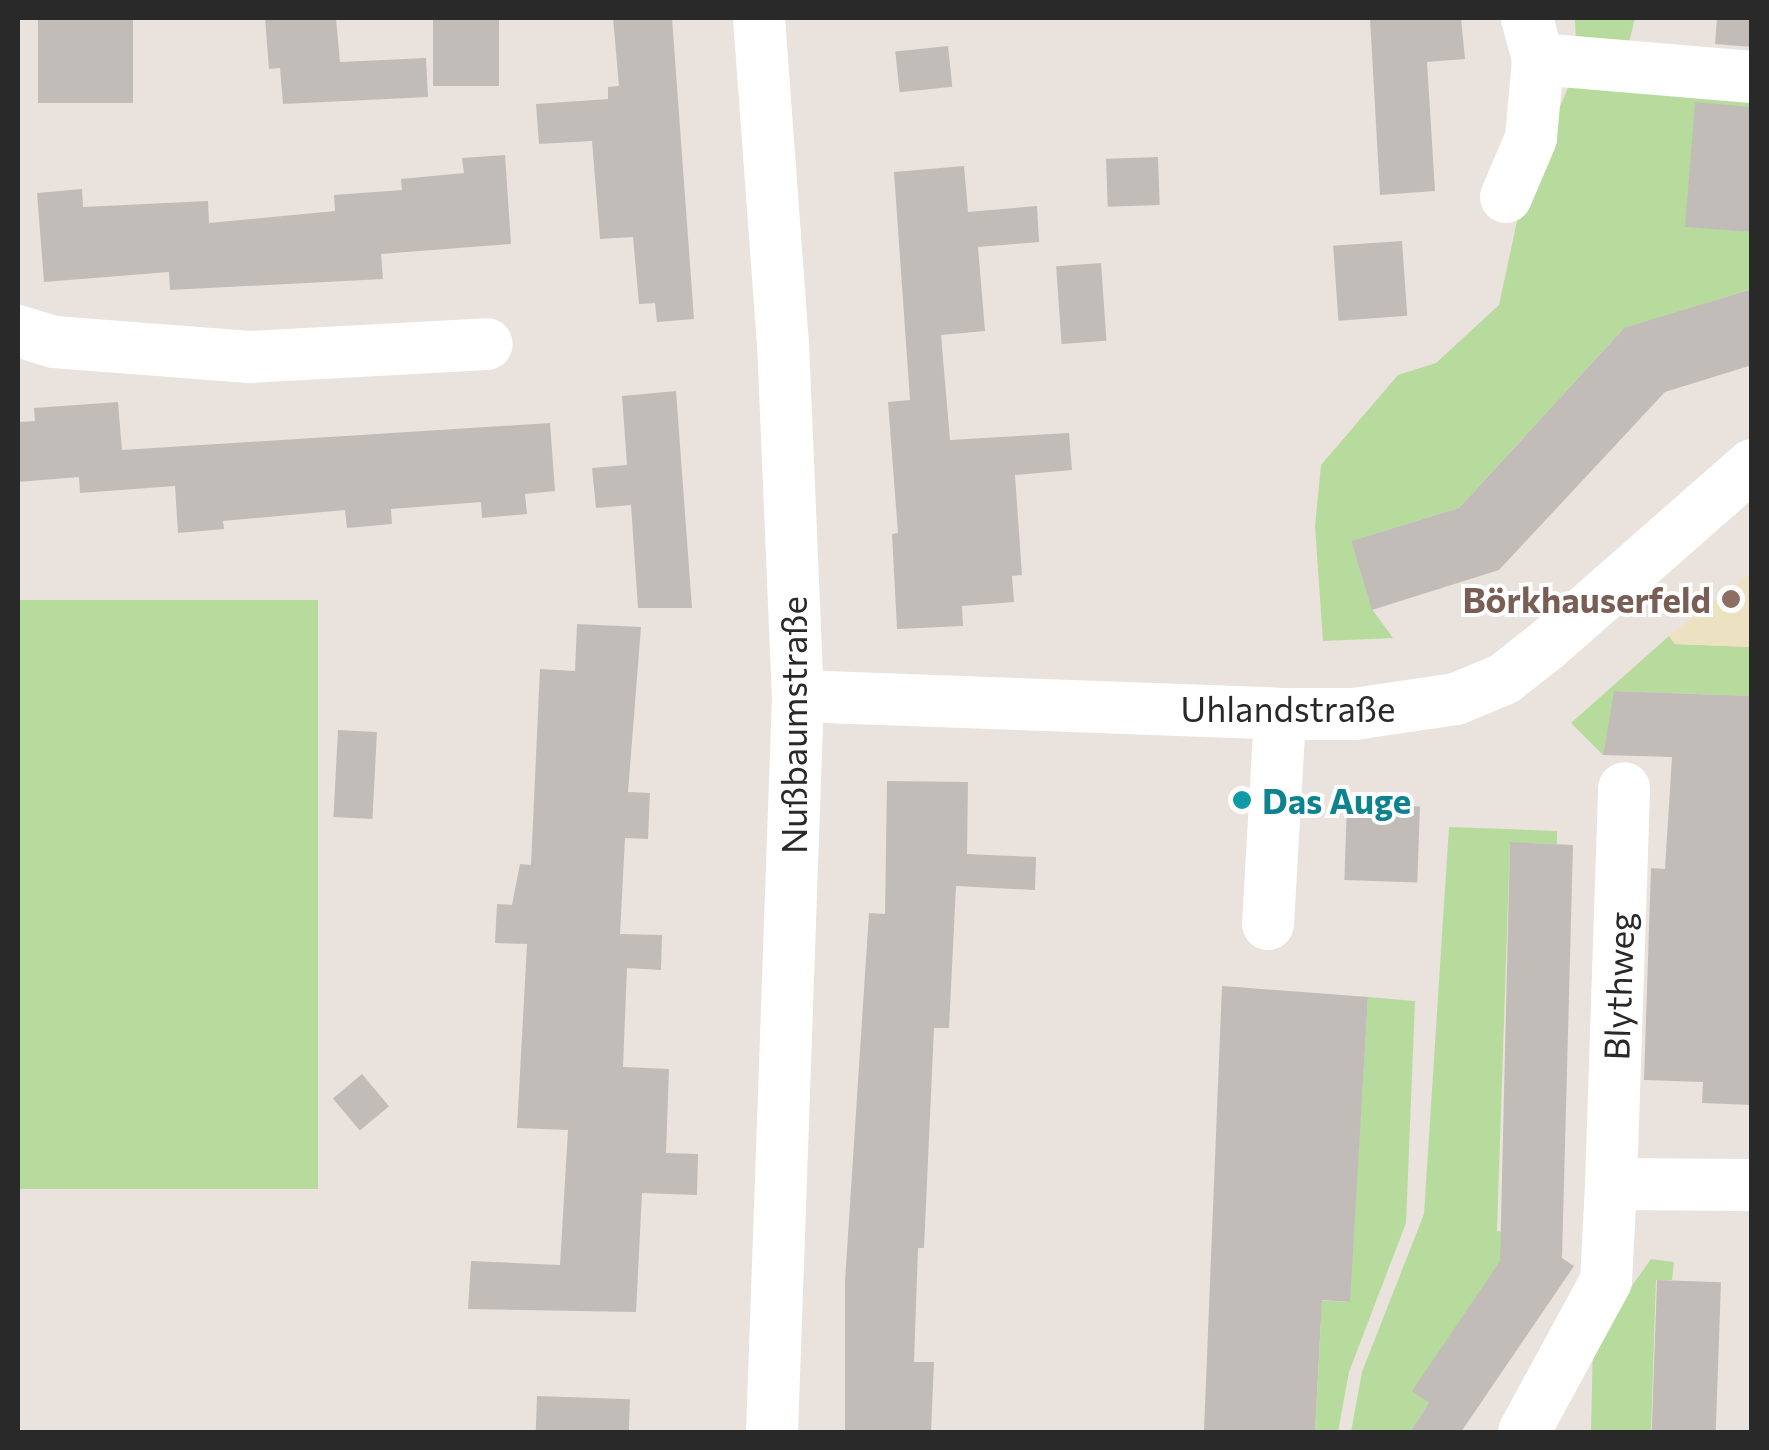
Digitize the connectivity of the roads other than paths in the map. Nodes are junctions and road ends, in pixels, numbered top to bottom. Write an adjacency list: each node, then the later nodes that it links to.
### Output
1 (759, 18): 8 (street, Nußbaumstraße)
2 (1532, 38): 3 (street); 4 (street)
3 (1752, 77)
4 (1506, 197)
5 (18, 331): 6 (street)
6 (487, 344)
7 (1752, 464): 9 (street, Uhlandstraße)
8 (798, 696): 9 (street, Uhlandstraße); 14 (street, Nußbaumstraße)
9 (1280, 714): 11 (street)
10 (1624, 788): 12 (street, Blythweg)
11 (1268, 924)
12 (1611, 1184): 13 (street); 15 (street, Blythweg)
13 (1752, 1185)
14 (772, 1432)
15 (1524, 1432)

